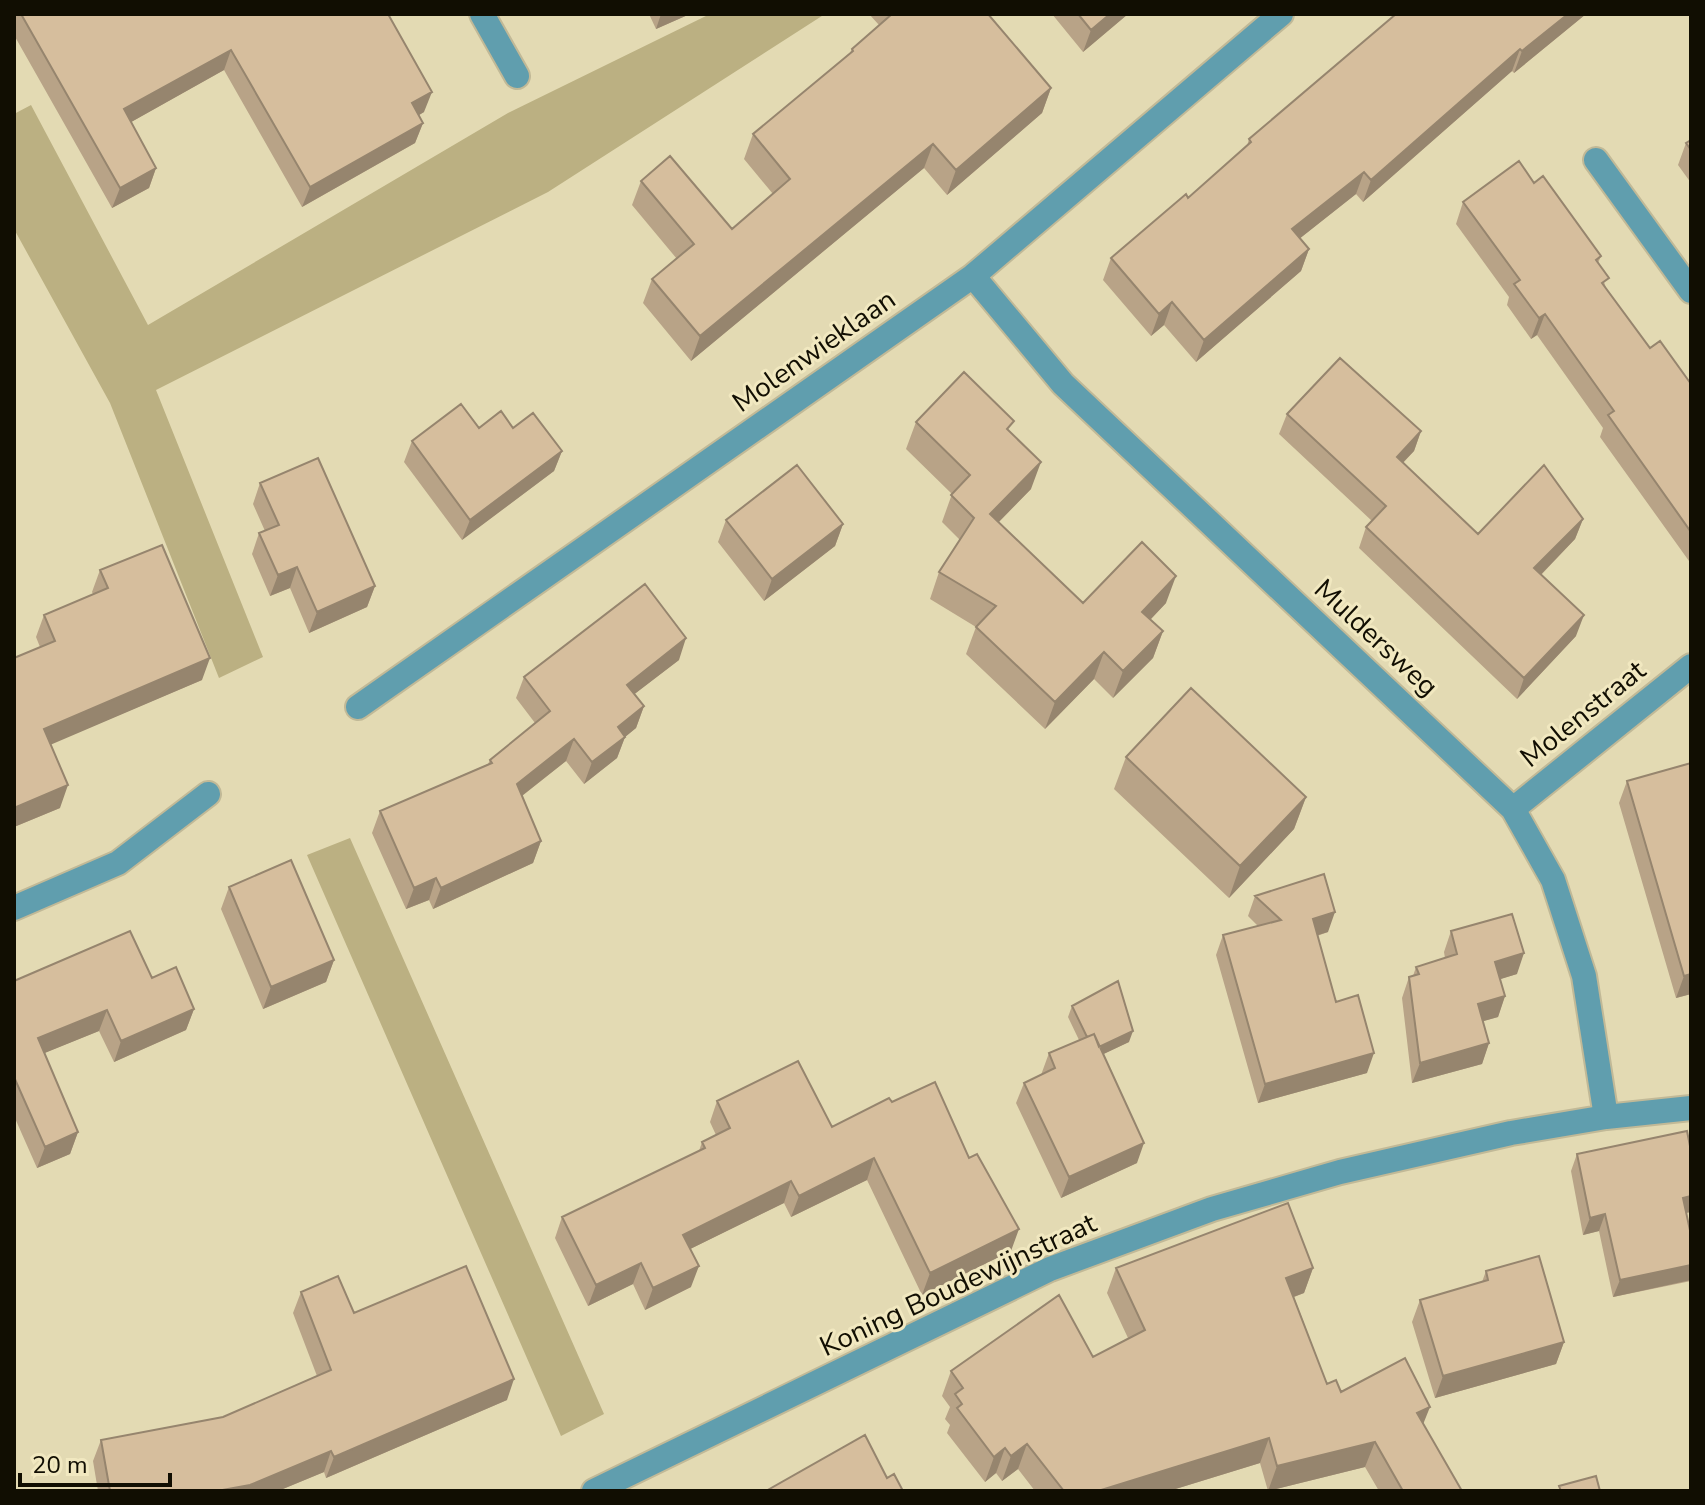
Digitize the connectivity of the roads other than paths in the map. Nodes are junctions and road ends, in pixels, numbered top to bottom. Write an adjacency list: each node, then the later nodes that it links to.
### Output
1 (482, 14): 3 (street)
2 (1281, 14): 5 (street, Molenwieklaan)
3 (517, 76)
4 (1596, 160): 6 (street)
5 (973, 276): 8 (street, Molenwieklaan); 10 (street, Muldersweg)
6 (1691, 291)
7 (1691, 666): 10 (street, Molenstraat)
8 (358, 707)
9 (208, 794): 11 (street)
10 (1513, 809): 13 (street, Muldersweg)
11 (14, 908)
12 (1691, 1108): 13 (street, Koning Boudewijnstraat)
13 (1606, 1117): 14 (street, Koning Boudewijnstraat)
14 (594, 1491)

